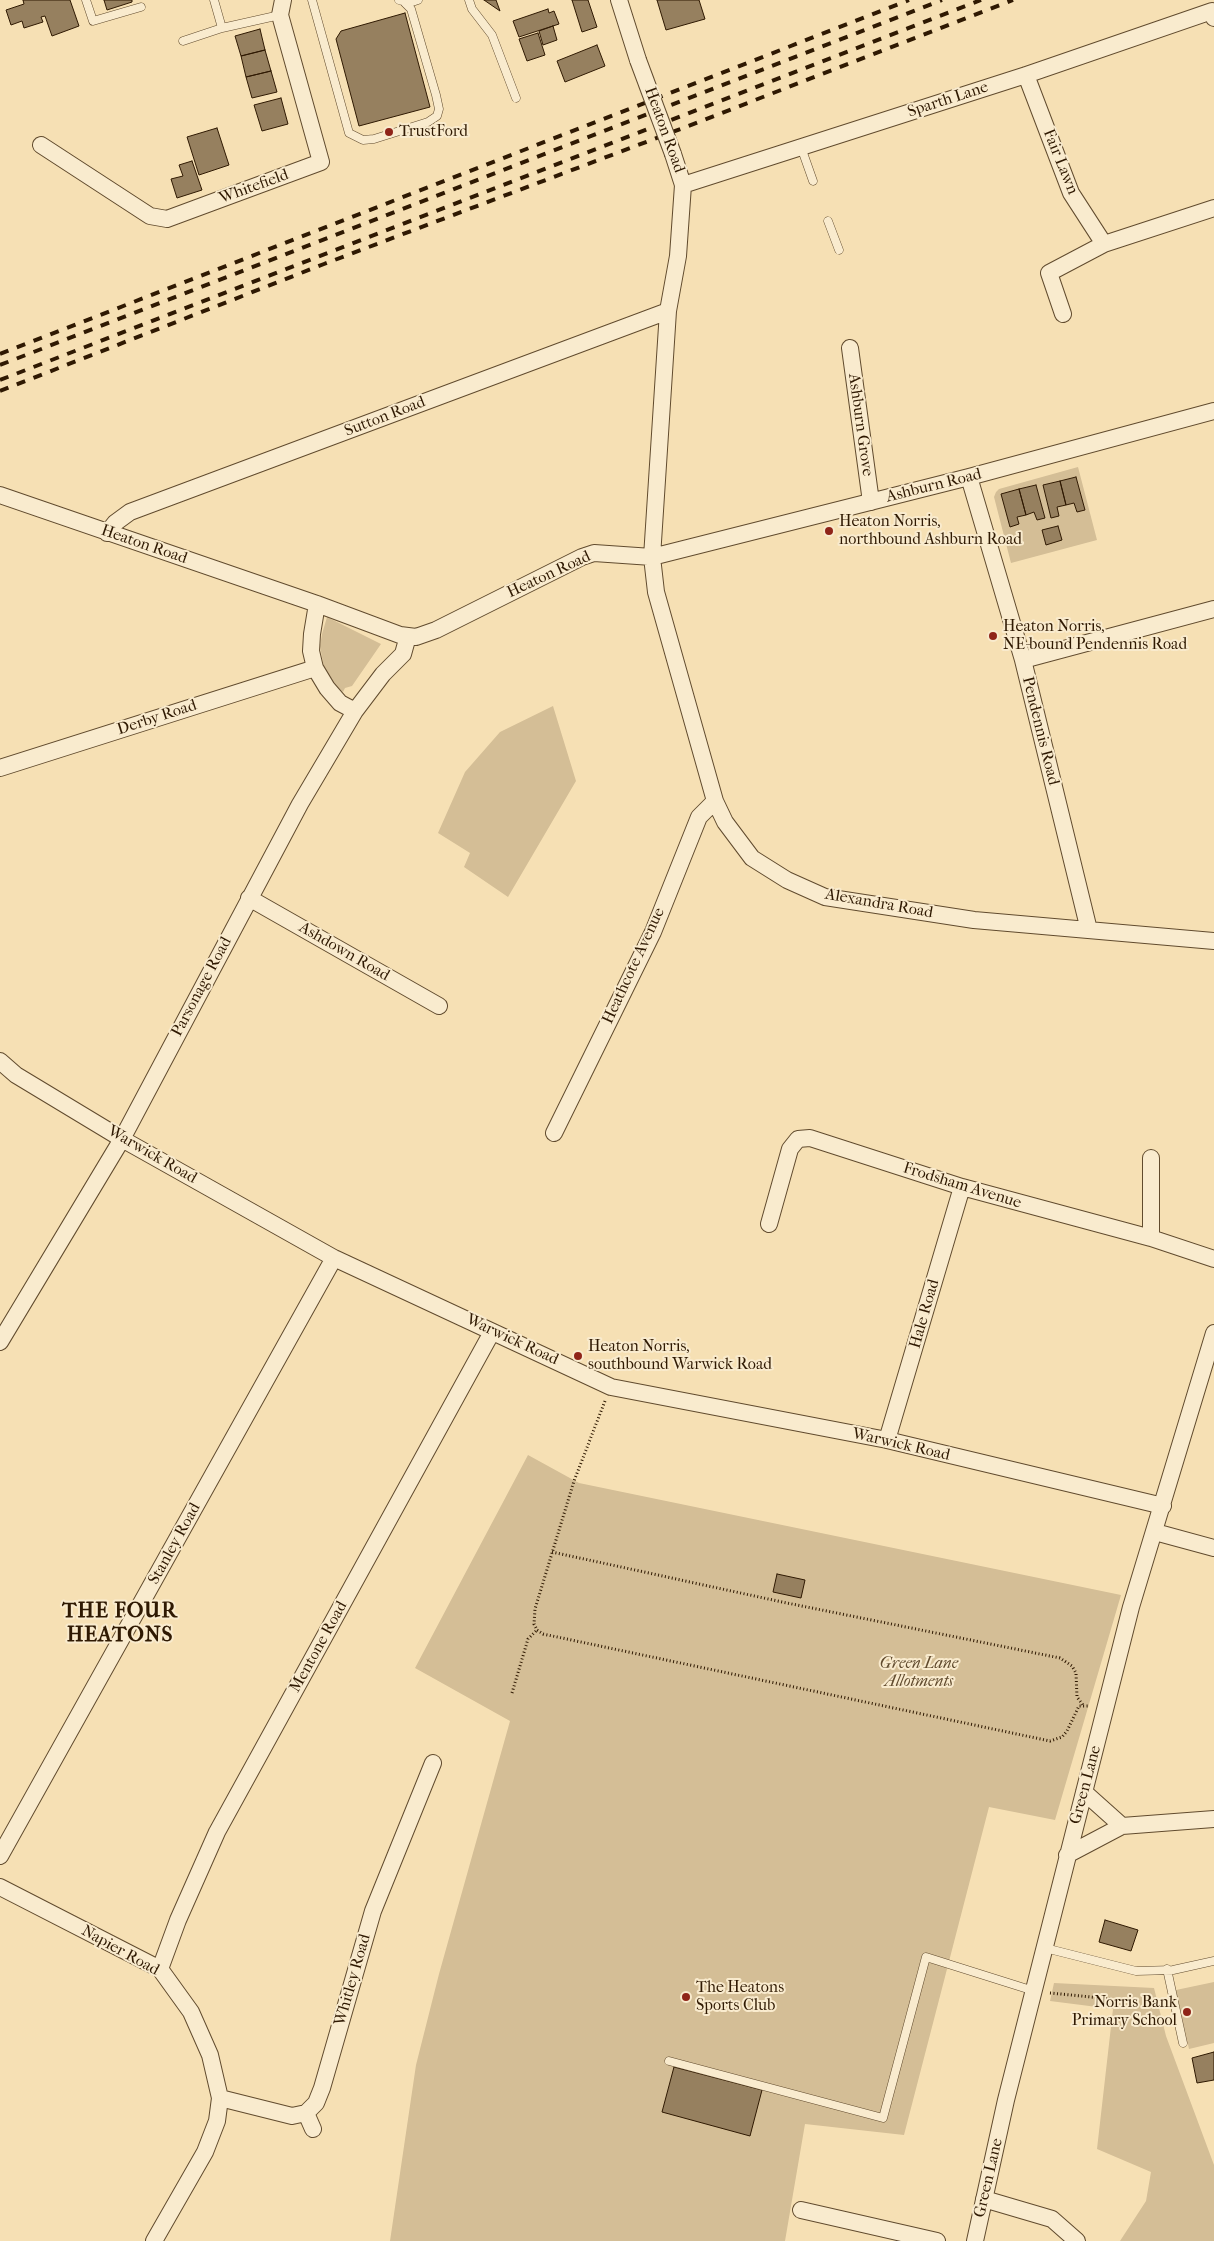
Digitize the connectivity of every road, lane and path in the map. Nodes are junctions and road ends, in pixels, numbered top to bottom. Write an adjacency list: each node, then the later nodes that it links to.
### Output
1 (86, 0): 9 (lane)
2 (214, 0): 11 (lane)
3 (312, 0): 7 (lane)
4 (418, 0): 7 (lane)
5 (468, 0): 14 (lane)
6 (619, 0): 18 (street, Heaton Road, bridge)
7 (402, 2)
8 (284, 4): 11 (lane); 15 (street, Whitefield)
9 (141, 7)
10 (1213, 14): 13 (street, Sparth Lane)
11 (222, 28): 12 (lane)
12 (183, 41)
13 (1026, 74): 16 (street, Sparth Lane); 21 (street, Fair Lawn)
14 (516, 98)
15 (41, 145)
16 (801, 147): 17 (lane); 18 (street, Sparth Lane)
17 (813, 181)
18 (683, 185): 23 (street, Heaton Road)
19 (1214, 208): 21 (street)
20 (828, 221): 22 (lane)
21 (1104, 244): 24 (street)
22 (839, 250)
23 (668, 311): 30 (street, Sutton Road); 31 (street, Heaton Road)
24 (1063, 314)
25 (850, 348): 29 (street, Ashburn Grove)
26 (1214, 411): 27 (street, Ashburn Road)
27 (969, 477): 29 (street, Ashburn Road); 35 (street, Pendennis Road)
28 (0, 495): 30 (street, Heaton Road)
29 (871, 502): 31 (street, Ashburn Road)
30 (107, 533): 32 (street, Heaton Road)
31 (652, 557): 34 (street, Heaton Road); 39 (street, Alexandra Road)
32 (317, 604): 34 (street, Heaton Road); 36 (street)
33 (1214, 609): 35 (street)
34 (408, 636): 37 (street, Parsonage Road)
35 (1023, 660): 41 (street, Pendennis Road)
36 (315, 668): 37 (street); 38 (street, Derby Road)
37 (355, 712): 40 (street, Parsonage Road)
38 (0, 768)
39 (715, 801): 41 (street, Alexandra Road); 45 (street, Heathcote Avenue)
40 (249, 898): 43 (street, Ashdown Road); 46 (street, Parsonage Road)
41 (1089, 930): 42 (street, Alexandra Road)
42 (1214, 941)
43 (439, 1006)
44 (0, 1061): 46 (street, Warwick Road)
45 (554, 1133)
46 (122, 1139): 51 (street, Warwick Road); 55 (street, Parsonage Road)
47 (1152, 1158): 50 (street)
48 (962, 1187): 49 (street, Frodsham Avenue); 50 (street, Frodsham Avenue); 57 (street, Hale Road)
49 (769, 1224)
50 (1152, 1238): 52 (street, Frodsham Avenue)
51 (334, 1258): 53 (street, Warwick Road); 71 (street, Stanley Road)
52 (1214, 1259)
53 (492, 1332): 56 (street, Warwick Road); 75 (street, Mentone Road)
54 (1214, 1333): 58 (street, Green Lane)
55 (0, 1342)
56 (611, 1386): 57 (street, Warwick Road); 61 (path)
57 (887, 1440): 58 (street, Warwick Road)
58 (1163, 1506): 59 (street, Green Lane)
59 (1155, 1532): 60 (street); 65 (street, Green Lane)
60 (1214, 1548)
61 (552, 1552): 62 (path); 64 (path)
62 (537, 1630): 63 (path); 64 (path)
63 (512, 1693)
64 (1083, 1705): 65 (path)
65 (1105, 1710): 67 (street, Green Lane)
66 (433, 1763): 82 (street, Whitley Road)
67 (1084, 1792): 69 (street); 70 (street, Green Lane)
68 (1214, 1819): 69 (street)
69 (1122, 1826): 70 (street)
70 (1067, 1854): 73 (street, Green Lane)
71 (0, 1856)
72 (0, 1887): 75 (street, Napier Road)
73 (1045, 1948): 76 (lane); 77 (street, Green Lane)
74 (1214, 1961): 76 (lane)
75 (160, 1969): 81 (street, Napier Road)
76 (1167, 1969): 79 (lane)
77 (1034, 1991): 78 (path); 80 (lane); 84 (street, Green Lane)
78 (1112, 2000)
79 (1183, 2043)
80 (669, 2061)
81 (220, 2098): 82 (street); 86 (street, Napier Road)
82 (306, 2113): 83 (street)
83 (313, 2129)
84 (984, 2199): 88 (street, Green Lane); 89 (street)
85 (801, 2210): 87 (street)
86 (154, 2241)
87 (937, 2241)
88 (975, 2241)
89 (1077, 2241)

